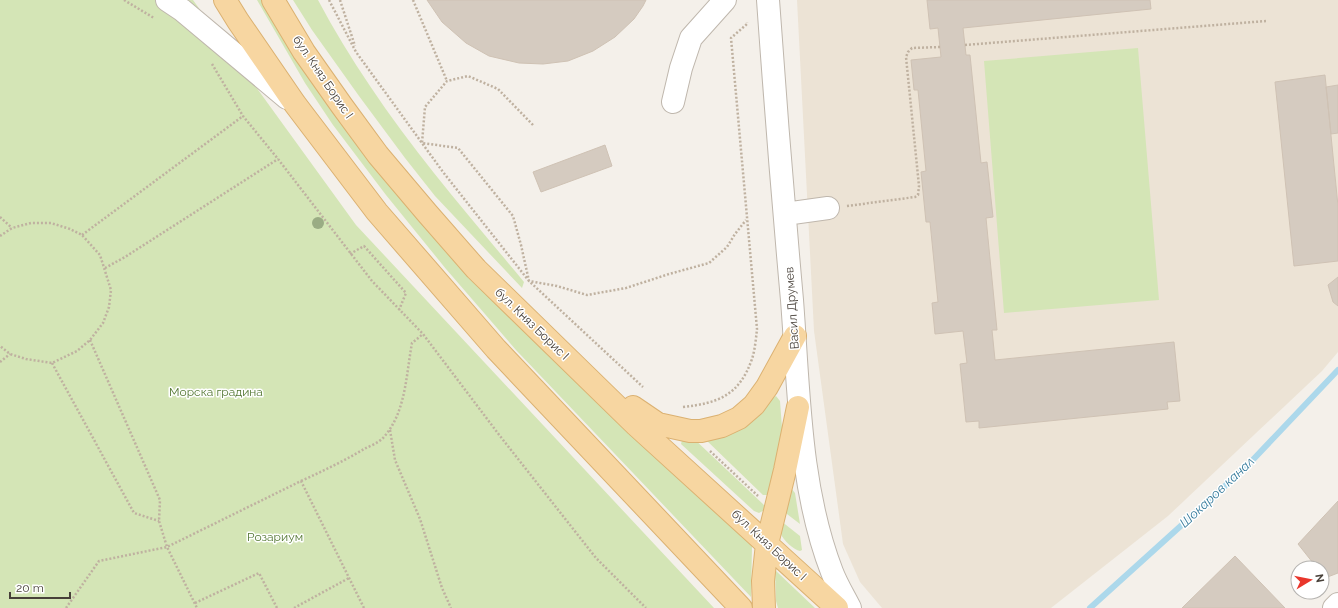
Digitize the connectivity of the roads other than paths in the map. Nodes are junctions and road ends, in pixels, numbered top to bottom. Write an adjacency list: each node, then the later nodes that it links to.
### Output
1 (168, 0): 7 (street)
2 (226, 0): 7 (main road)
3 (273, 0): 11 (main road, бул. Княз Борис I)
4 (725, 0): 6 (street)
5 (768, 0): 9 (street, Васил Друмев)
6 (673, 102)
7 (295, 104): 15 (main road)
8 (828, 208): 9 (street)
9 (785, 214): 10 (street, Васил Друмев)
10 (795, 336): 11 (main road); 12 (street, Васил Друмев)
11 (588, 378): 13 (main road, бул. Княз Борис I)
12 (798, 407): 13 (main road); 18 (street, Васил Друмев)
13 (767, 544): 16 (main road); 17 (main road, бул. Княз Борис I)
14 (1338, 604): 19 (street)
15 (741, 608)
16 (764, 608)
17 (836, 608)
18 (850, 608)
19 (1334, 608)

